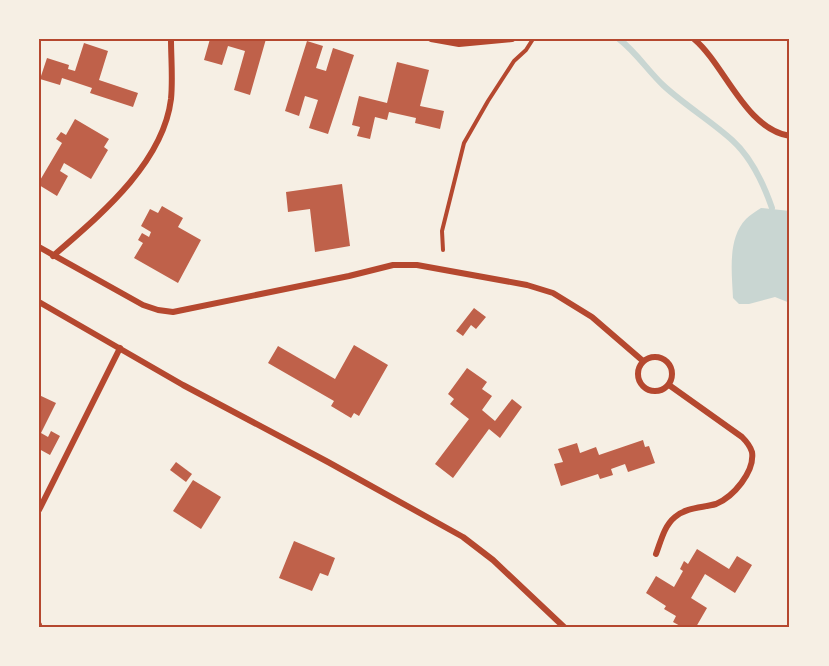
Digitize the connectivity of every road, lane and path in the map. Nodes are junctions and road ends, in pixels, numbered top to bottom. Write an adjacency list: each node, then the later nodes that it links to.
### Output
1 (171, 39): 9 (street)
2 (430, 39): 3 (street)
3 (512, 39)
4 (533, 39): 8 (path)
5 (694, 39): 6 (street)
6 (790, 136)
7 (39, 247): 9 (street)
8 (443, 250)
9 (53, 256): 12 (street)
10 (39, 302): 11 (street)
11 (120, 348): 14 (street); 16 (street)
12 (643, 361): 13 (street); 13 (street)
13 (669, 385): 15 (street)
14 (39, 510)
15 (656, 554)
16 (564, 627)

